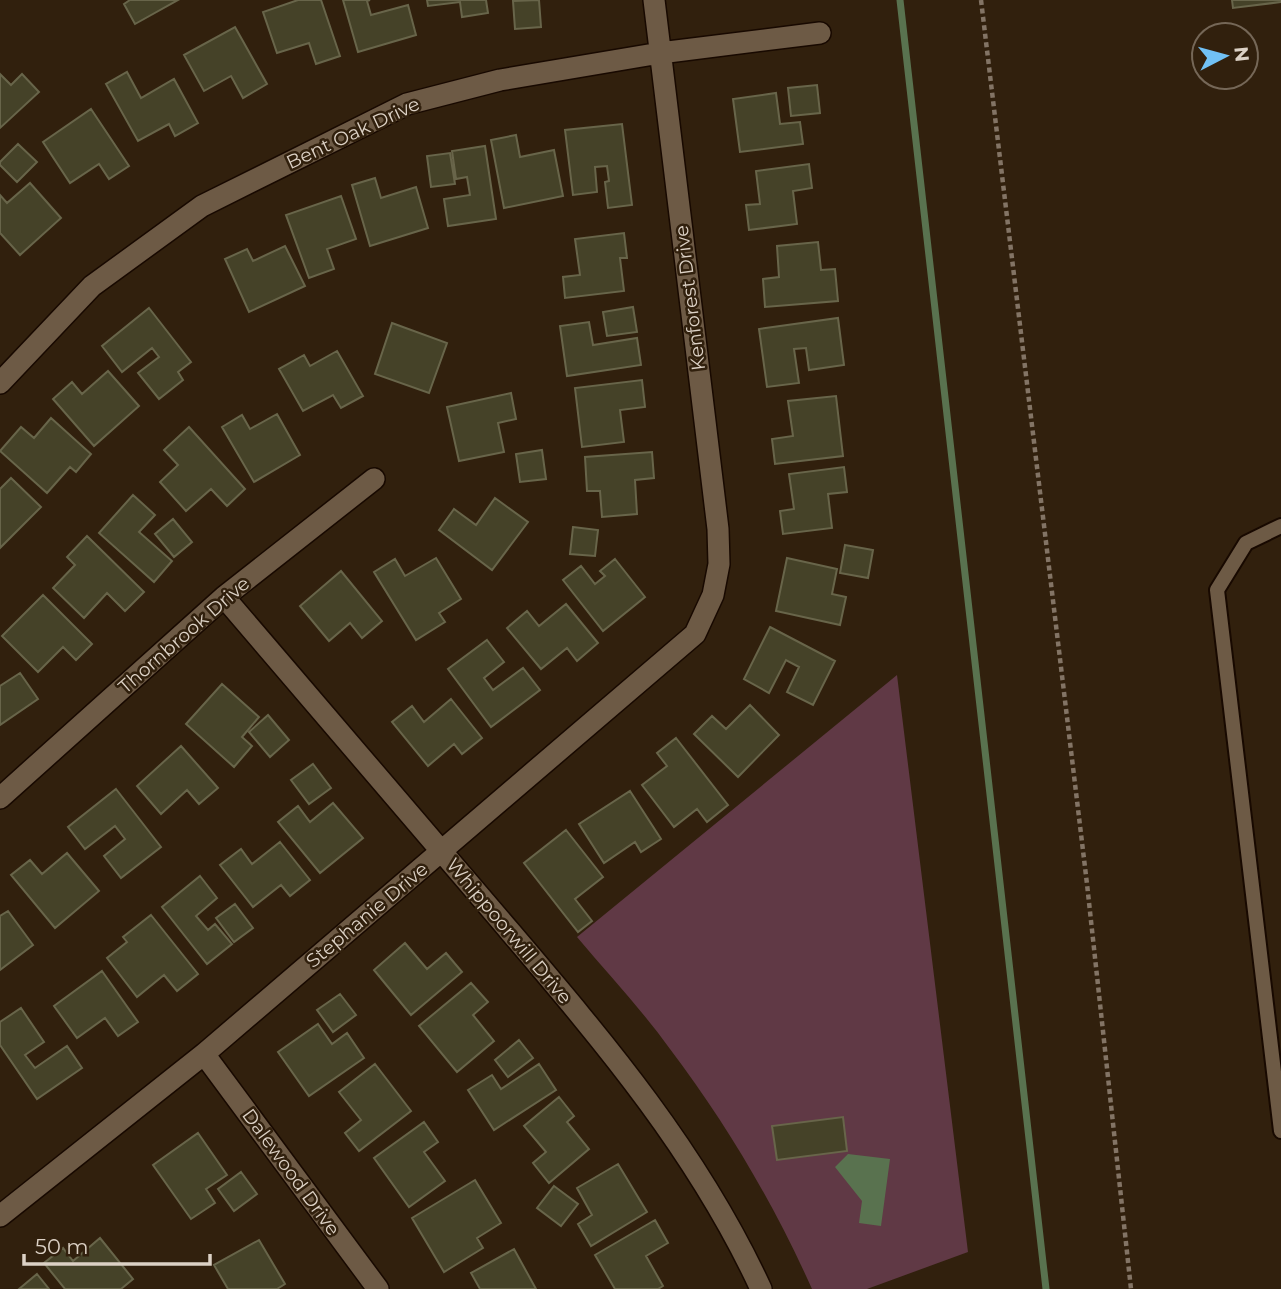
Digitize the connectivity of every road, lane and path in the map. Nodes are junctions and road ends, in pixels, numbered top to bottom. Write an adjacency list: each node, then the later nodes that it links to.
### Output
1 (654, 0): 4 (street, Kenforest Drive)
2 (981, 0): 17 (path)
3 (820, 33): 4 (street, Bent Oak Drive)
4 (660, 53): 5 (street, Bent Oak Drive); 8 (street, Kenforest Drive)
5 (0, 383)
6 (374, 479): 9 (street, Thornbrook Drive)
7 (1281, 526): 13 (lane)
8 (713, 595): 11 (street, Stephanie Drive)
9 (224, 597): 10 (street, Thornbrook Drive); 11 (street, Whippoorwill Drive)
10 (0, 798)
11 (442, 851): 12 (street, Stephanie Drive); 16 (street, Whippoorwill Drive)
12 (204, 1054): 14 (street, Stephanie Drive); 15 (street, Dalewood Drive)
13 (1281, 1131)
14 (0, 1216)
15 (378, 1289)
16 (761, 1289)
17 (1131, 1289)

